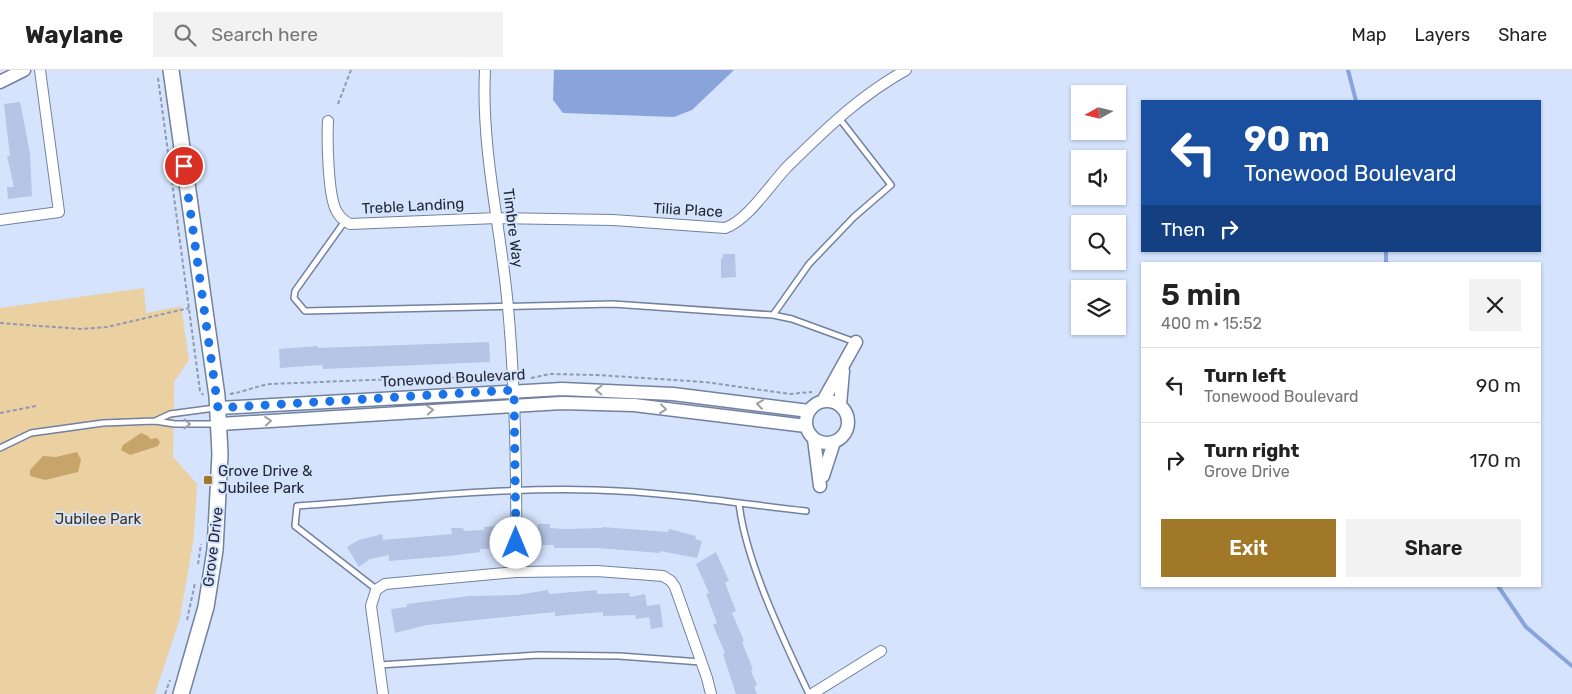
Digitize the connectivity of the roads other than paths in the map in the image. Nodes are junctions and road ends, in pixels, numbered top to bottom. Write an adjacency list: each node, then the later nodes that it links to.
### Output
1 (24, 70): 6 (street)
2 (40, 70): 10 (street)
3 (171, 70): 20 (main road, Grove Drive)
4 (485, 70): 9 (street, Timbre Way)
5 (906, 70): 7 (street, Tilia Place)
6 (0, 82)
7 (838, 117): 9 (street, Tilia Place); 13 (lane)
8 (328, 121): 11 (street, Treble Landing)
9 (497, 218): 11 (street, Treble Landing); 12 (street, Timbre Way)
10 (0, 220)
11 (345, 221): 12 (lane)
12 (508, 306): 13 (lane); 16 (street, Timbre Way)
13 (772, 315): 14 (lane)
14 (856, 342): 15 (street)
15 (844, 361): 17 (street); 19 (street)
16 (514, 390): 18 (street, Timbre Way); 20 (street, Tonewood Boulevard); 21 (street, Tonewood Boulevard, one-way to 16)
17 (823, 401): 19 (street); 21 (street)
18 (515, 404): 23 (street, Tonewood Boulevard, one-way to 18); 24 (street, Tonewood Boulevard, one-way to 24); 28 (street, Timbre Way)
19 (840, 405): 26 (street)
20 (212, 408): 22 (lane); 23 (main road, Grove Drive)
21 (809, 411): 24 (street)
22 (155, 420): 23 (lane, one-way to 23); 27 (lane)
23 (220, 424): 36 (main road, Grove Drive)
24 (806, 426): 25 (street)
25 (814, 439): 26 (street); 26 (street)
26 (834, 442)
27 (0, 448)
28 (516, 491): 29 (lane); 31 (street, Timbre Way); 32 (lane)
29 (739, 503): 30 (lane); 39 (lane)
30 (806, 511)
31 (516, 572): 32 (street); 34 (street)
32 (376, 590): 35 (street)
33 (881, 651): 39 (street)
34 (702, 663): 35 (lane); 38 (street)
35 (379, 664): 37 (street)
36 (181, 694)
37 (383, 694)
38 (711, 694)
39 (810, 694)

